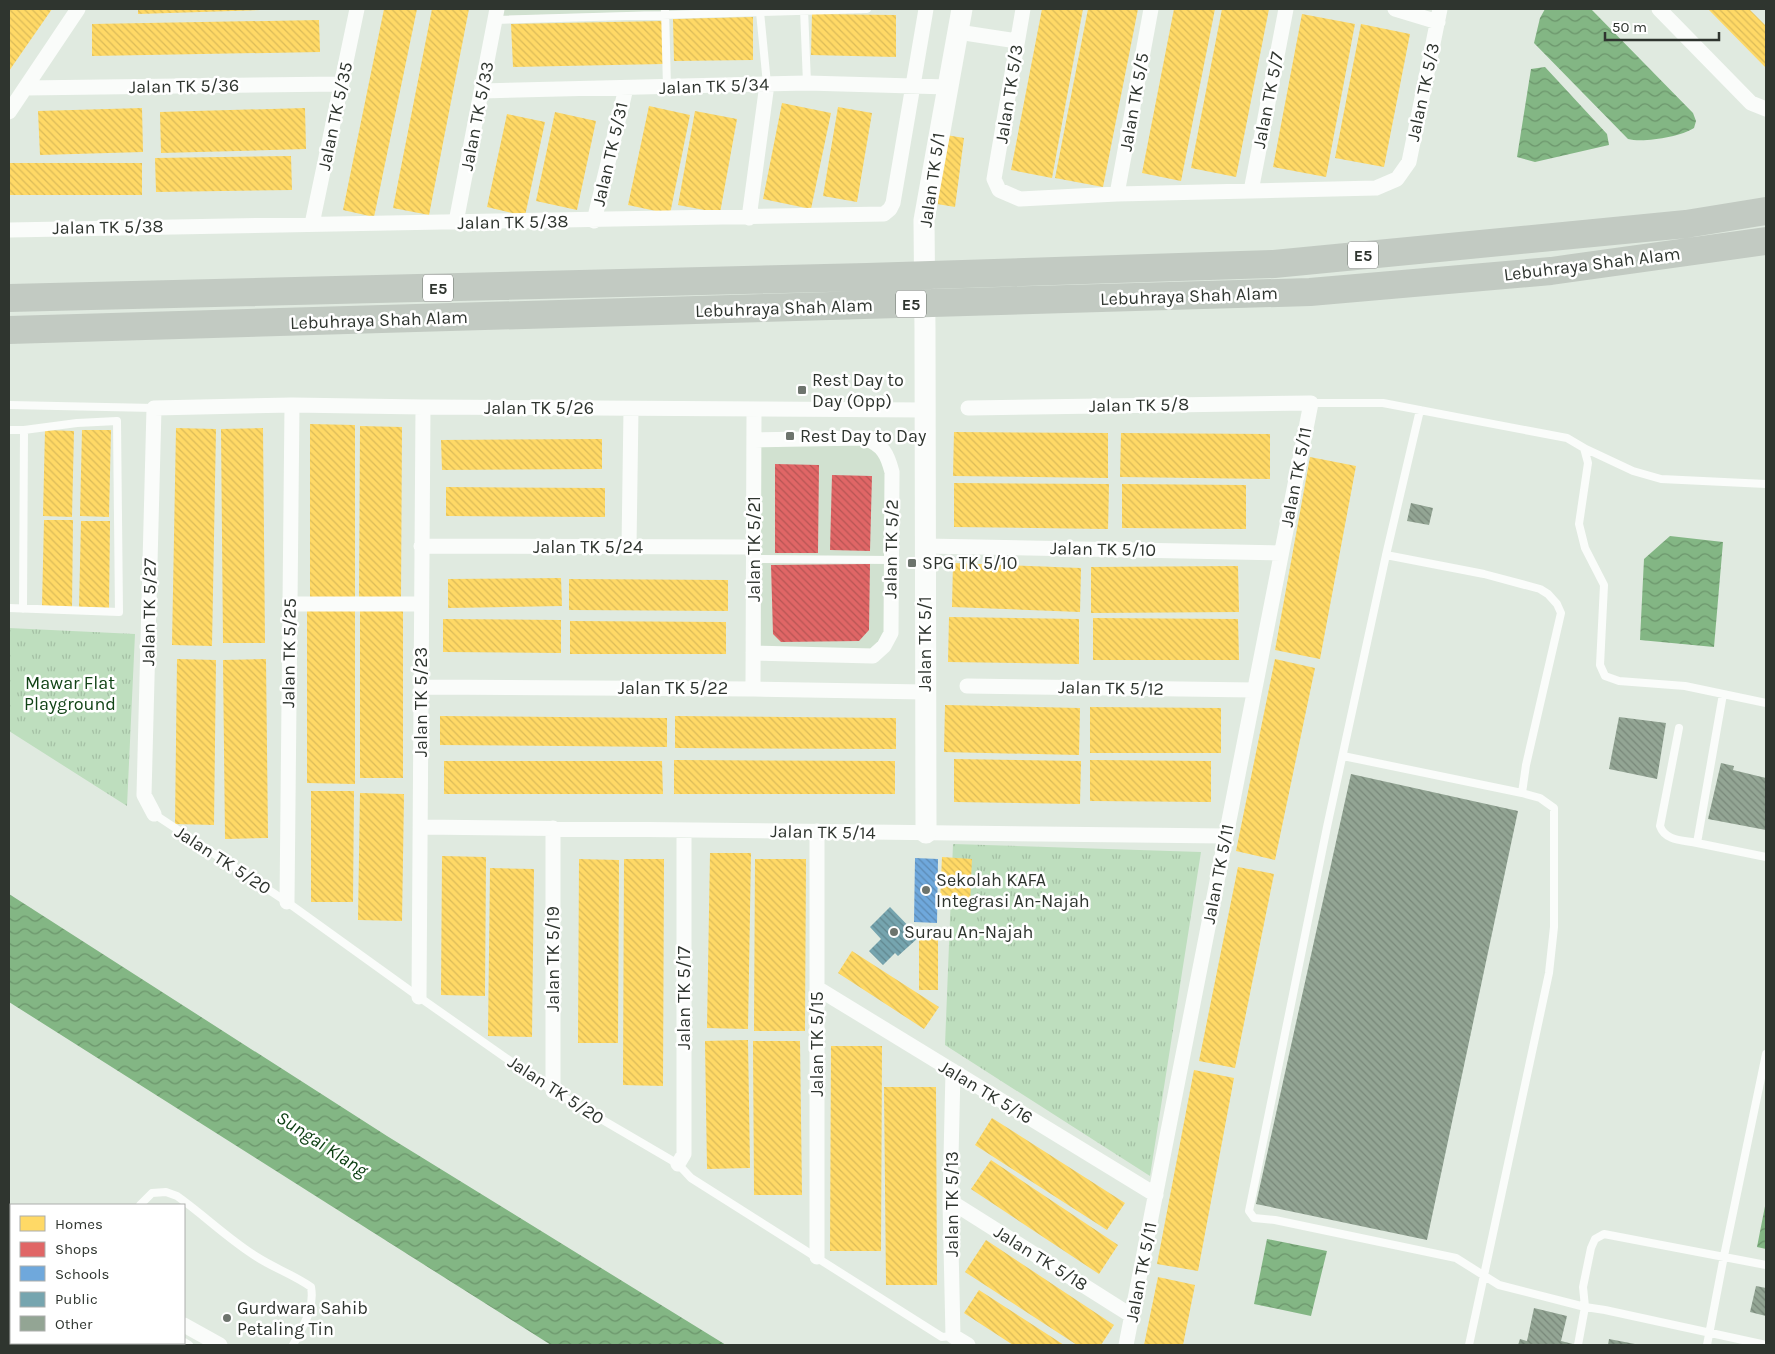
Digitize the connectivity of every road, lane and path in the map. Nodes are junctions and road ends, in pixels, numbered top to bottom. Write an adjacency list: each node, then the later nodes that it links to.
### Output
1 (78, 9): 24 (street)
2 (357, 9): 19 (street, Jalan TK 5/35)
3 (868, 9): 11 (lane)
4 (926, 9): 21 (street, Jalan TK 5/38)
5 (962, 9): 16 (street, Jalan TK 5/1)
6 (1023, 9): 17 (street, Jalan TK 5/3)
7 (1151, 9): 30 (street, Jalan TK 5/5)
8 (1286, 9): 29 (street, Jalan TK 5/7)
9 (1395, 9): 15 (street)
10 (1659, 9): 27 (street)
11 (804, 10): 13 (lane); 18 (lane)
12 (665, 12): 13 (lane); 14 (lane); 23 (lane)
13 (760, 12): 20 (lane)
14 (496, 14): 26 (street, Jalan TK 5/33)
15 (1439, 15): 29 (street, Jalan TK 5/3)
16 (958, 32): 17 (street); 22 (street, Jalan TK 5/1)
17 (1017, 41): 30 (street, Jalan TK 5/3)
18 (807, 83): 20 (street, Jalan TK 5/34); 21 (street, Jalan TK 5/34)
19 (342, 84): 24 (street, Jalan TK 5/36); 35 (street, Jalan TK 5/35)
20 (767, 84): 23 (street, Jalan TK 5/34); 32 (street)
21 (912, 86): 22 (street, Jalan TK 5/34); 32 (street, Jalan TK 5/38)
22 (948, 86): 49 (street, Jalan TK 5/1)
23 (667, 87): 25 (street, Jalan TK 5/34)
24 (25, 88): 28 (street)
25 (626, 88): 26 (street, Jalan TK 5/34); 33 (street, Jalan TK 5/31)
26 (481, 91): 34 (street, Jalan TK 5/33)
27 (1766, 109)
28 (9, 112)
29 (1251, 191): 30 (street)
30 (1117, 194)
31 (1766, 211): 38 (highway, Lebuhraya Shah Alam / E5)
32 (749, 218): 33 (street, Jalan TK 5/38)
33 (594, 220): 34 (street, Jalan TK 5/38)
34 (456, 222): 35 (street, Jalan TK 5/38)
35 (312, 224): 36 (street, Jalan TK 5/38)
36 (9, 230)
37 (1766, 241): 39 (highway, Lebuhraya Shah Alam / E5)
38 (9, 298)
39 (9, 330)
40 (1311, 403): 46 (street, Jalan TK 5/8); 50 (lane); 61 (street, Jalan TK 5/11)
41 (9, 405): 43 (lane)
42 (292, 405): 44 (street, Jalan TK 5/26); 45 (street, Jalan TK 5/26); 64 (street, Jalan TK 5/25)
43 (77, 406): 45 (lane); 51 (lane)
44 (423, 407): 47 (street, Jalan TK 5/26); 57 (street, Jalan TK 5/23)
45 (154, 408): 79 (street, Jalan TK 5/27)
46 (968, 408)
47 (630, 409): 48 (street, Jalan TK 5/26); 59 (street)
48 (754, 410): 49 (street, Jalan TK 5/26); 54 (street, Jalan TK 5/21)
49 (925, 410): 58 (street, Jalan TK 5/1)
50 (1420, 410): 55 (lane); 62 (lane)
51 (76, 423): 53 (lane); 67 (lane)
52 (9, 430): 53 (lane)
53 (24, 430): 67 (lane)
54 (754, 440): 60 (street, Jalan TK 5/21); 63 (street, Jalan TK 5/2)
55 (1584, 448): 56 (lane); 74 (lane)
56 (1766, 484)
57 (422, 546): 59 (street, Jalan TK 5/24); 65 (street, Jalan TK 5/23)
58 (925, 546): 61 (street, Jalan TK 5/10); 73 (street, Jalan TK 5/1)
59 (629, 547): 60 (street, Jalan TK 5/24)
60 (754, 553): 63 (lane); 68 (street, Jalan TK 5/21)
61 (1281, 553): 72 (street, Jalan TK 5/11)
62 (1386, 555): 77 (lane); 78 (lane)
63 (891, 560): 68 (street, Jalan TK 5/2)
64 (290, 604): 65 (street); 88 (street, Jalan TK 5/25)
65 (421, 604): 70 (street, Jalan TK 5/23)
66 (9, 608): 67 (lane)
67 (23, 608)
68 (753, 653): 71 (street, Jalan TK 5/21)
69 (967, 686): 72 (street, Jalan TK 5/12)
70 (420, 687): 71 (street, Jalan TK 5/22); 80 (street, Jalan TK 5/23)
71 (753, 689): 73 (street, Jalan TK 5/22)
72 (1254, 690): 85 (street, Jalan TK 5/11)
73 (925, 692): 84 (street, Jalan TK 5/1)
74 (1723, 694): 75 (lane); 86 (lane)
75 (1766, 703)
76 (1679, 728): 86 (lane)
77 (1342, 756): 78 (lane); 101 (lane)
78 (1522, 793): 101 (lane)
79 (154, 814): 88 (lane, Jalan TK 5/20)
80 (420, 827): 81 (street, Jalan TK 5/14); 90 (street, Jalan TK 5/23)
81 (553, 828): 82 (street, Jalan TK 5/14); 93 (street, Jalan TK 5/19)
82 (684, 830): 83 (street, Jalan TK 5/14); 94 (street, Jalan TK 5/17)
83 (817, 831): 84 (street, Jalan TK 5/14); 89 (street, Jalan TK 5/15)
84 (926, 833): 85 (street, Jalan TK 5/14)
85 (1226, 836): 95 (street, Jalan TK 5/11)
86 (1697, 843): 87 (lane)
87 (1766, 856)
88 (287, 902): 90 (lane, Jalan TK 5/20)
89 (817, 988): 92 (street, Jalan TK 5/16); 99 (street, Jalan TK 5/15)
90 (418, 997): 93 (lane, Jalan TK 5/20)
91 (1766, 1054): 98 (lane)
92 (952, 1071): 95 (street, Jalan TK 5/16); 96 (street, Jalan TK 5/13)
93 (554, 1091): 94 (lane, Jalan TK 5/20)
94 (678, 1164): 99 (lane, Jalan TK 5/20)
95 (1156, 1195): 103 (street, Jalan TK 5/11)
96 (950, 1201): 103 (street, Jalan TK 5/18); 106 (street, Jalan TK 5/13)
97 (141, 1204): 108 (lane)
98 (1724, 1256): 100 (lane); 102 (lane); 105 (lane)
99 (817, 1257): 106 (lane, Jalan TK 5/20)
100 (1766, 1265)
101 (1483, 1276): 102 (lane); 111 (lane)
102 (1585, 1307): 105 (lane); 112 (lane)
103 (1132, 1316): 110 (street, Jalan TK 5/11)
104 (185, 1326): 107 (street)
105 (1710, 1334): 113 (lane); 114 (lane)
106 (953, 1336): 109 (street, Jalan TK 5/20)
107 (220, 1345)
108 (293, 1345)
109 (968, 1345)
110 (1126, 1345)
111 (1469, 1345)
112 (1578, 1345)
113 (1707, 1345)
114 (1766, 1345)

